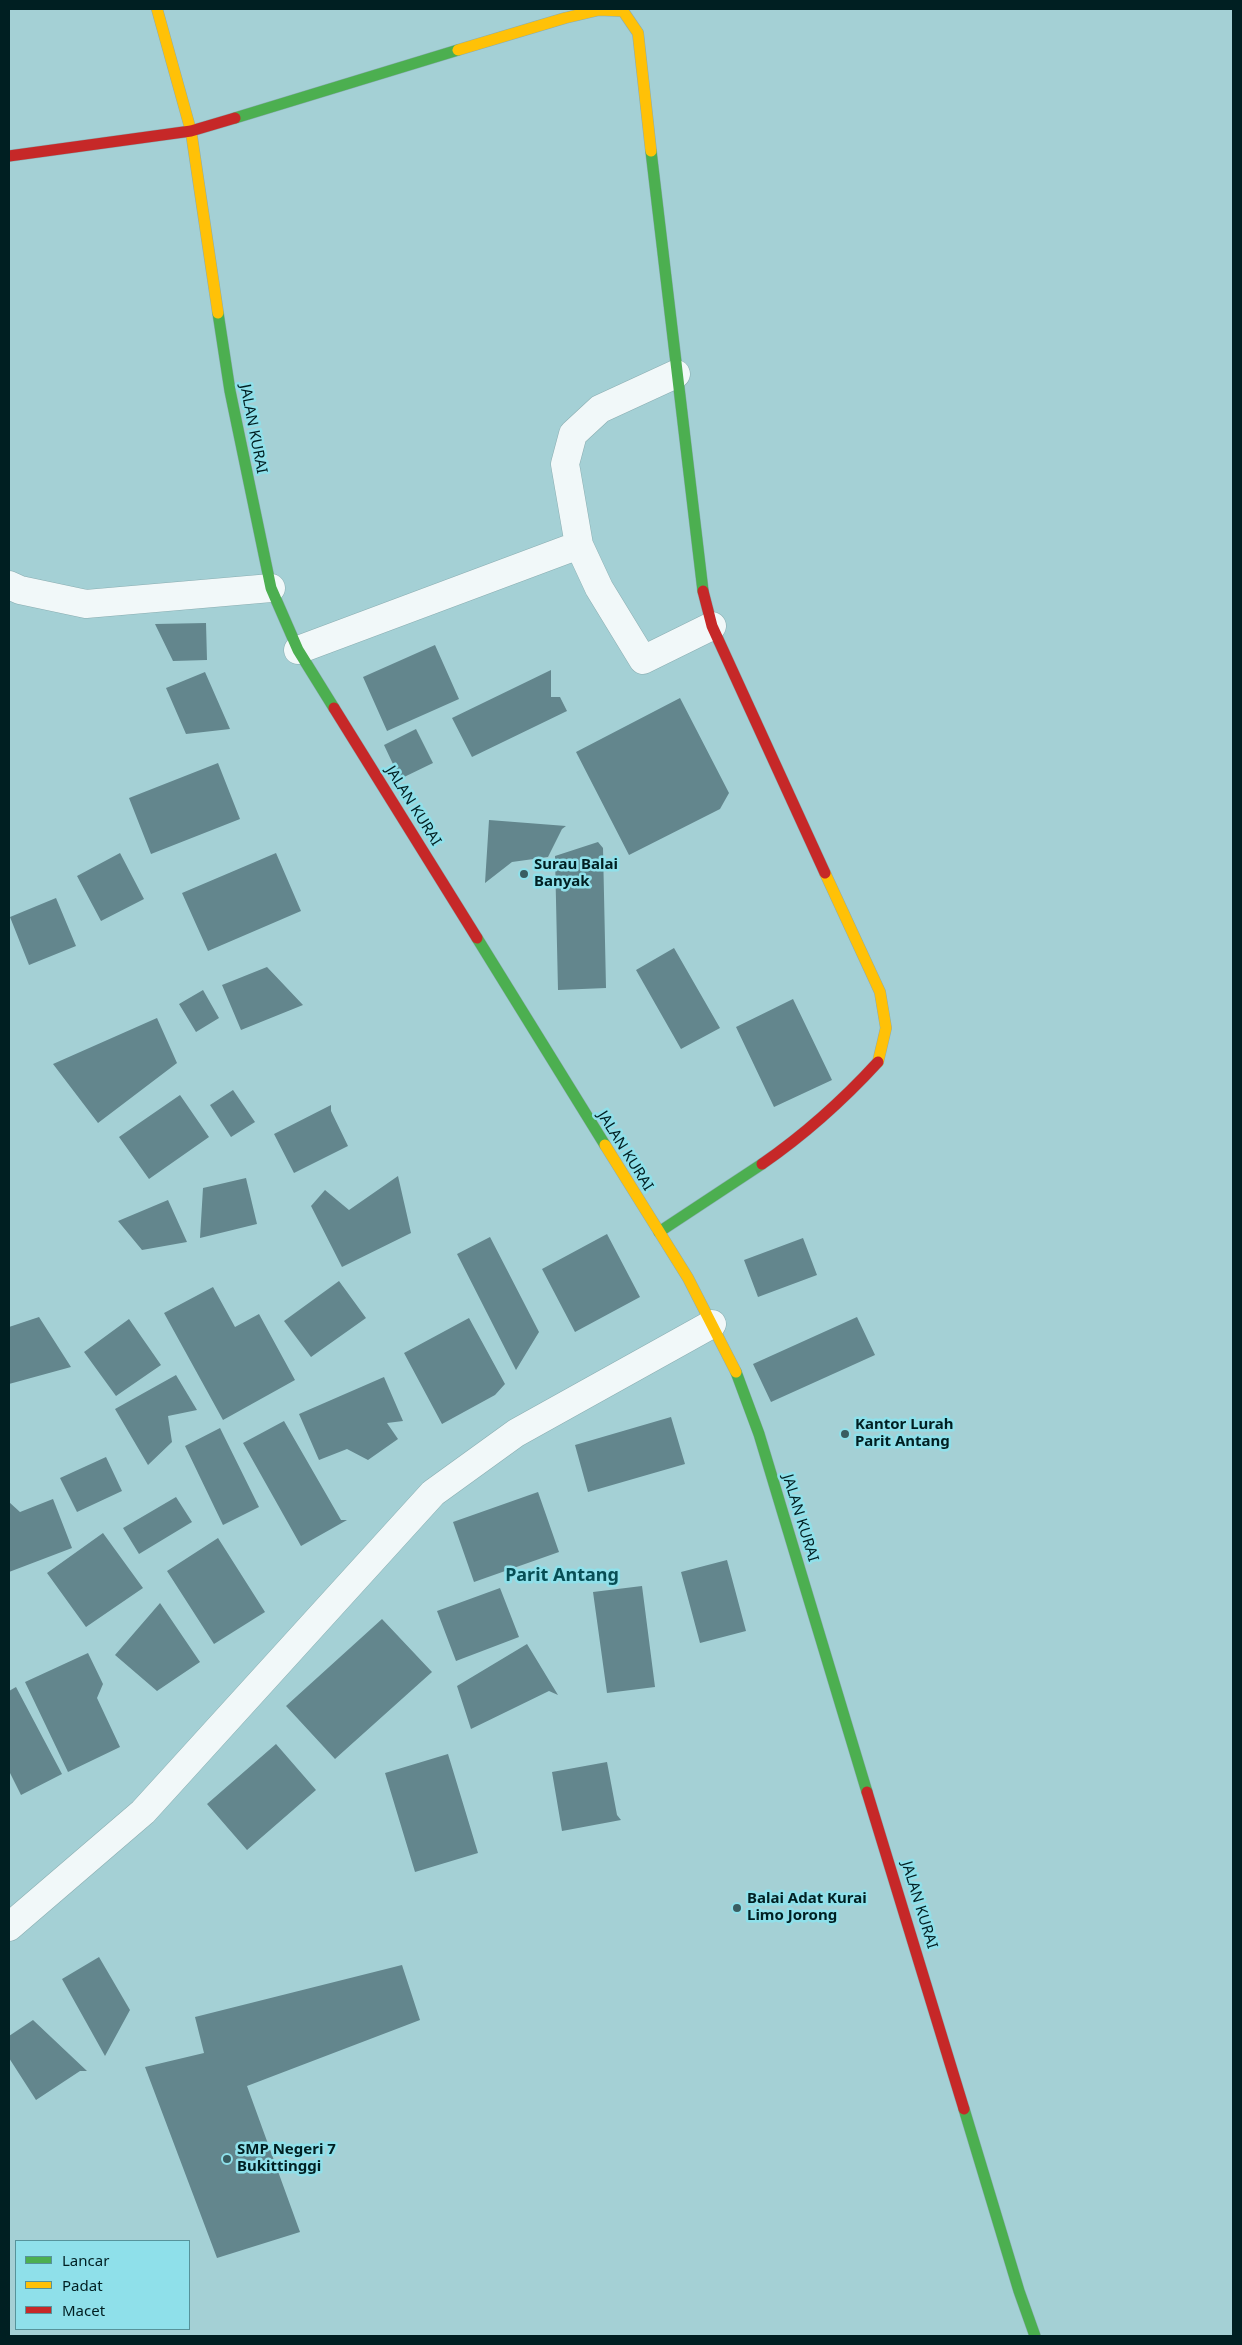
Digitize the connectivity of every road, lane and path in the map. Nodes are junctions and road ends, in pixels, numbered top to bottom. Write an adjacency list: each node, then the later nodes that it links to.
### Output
1 (156, 9): 3 (street, JALAN KURAI)
2 (564, 13): 3 (street); 5 (street)
3 (191, 132): 4 (street); 8 (street, JALAN KURAI)
4 (9, 156)
5 (676, 374): 6 (street); 9 (street)
6 (579, 545): 9 (street); 10 (street)
7 (9, 585): 8 (street)
8 (271, 588): 10 (street, JALAN KURAI)
9 (712, 626): 11 (street)
10 (298, 650): 11 (street, JALAN KURAI)
11 (659, 1232): 12 (street, JALAN KURAI)
12 (712, 1324): 13 (street); 14 (street, JALAN KURAI)
13 (9, 1927)
14 (1036, 2336)

